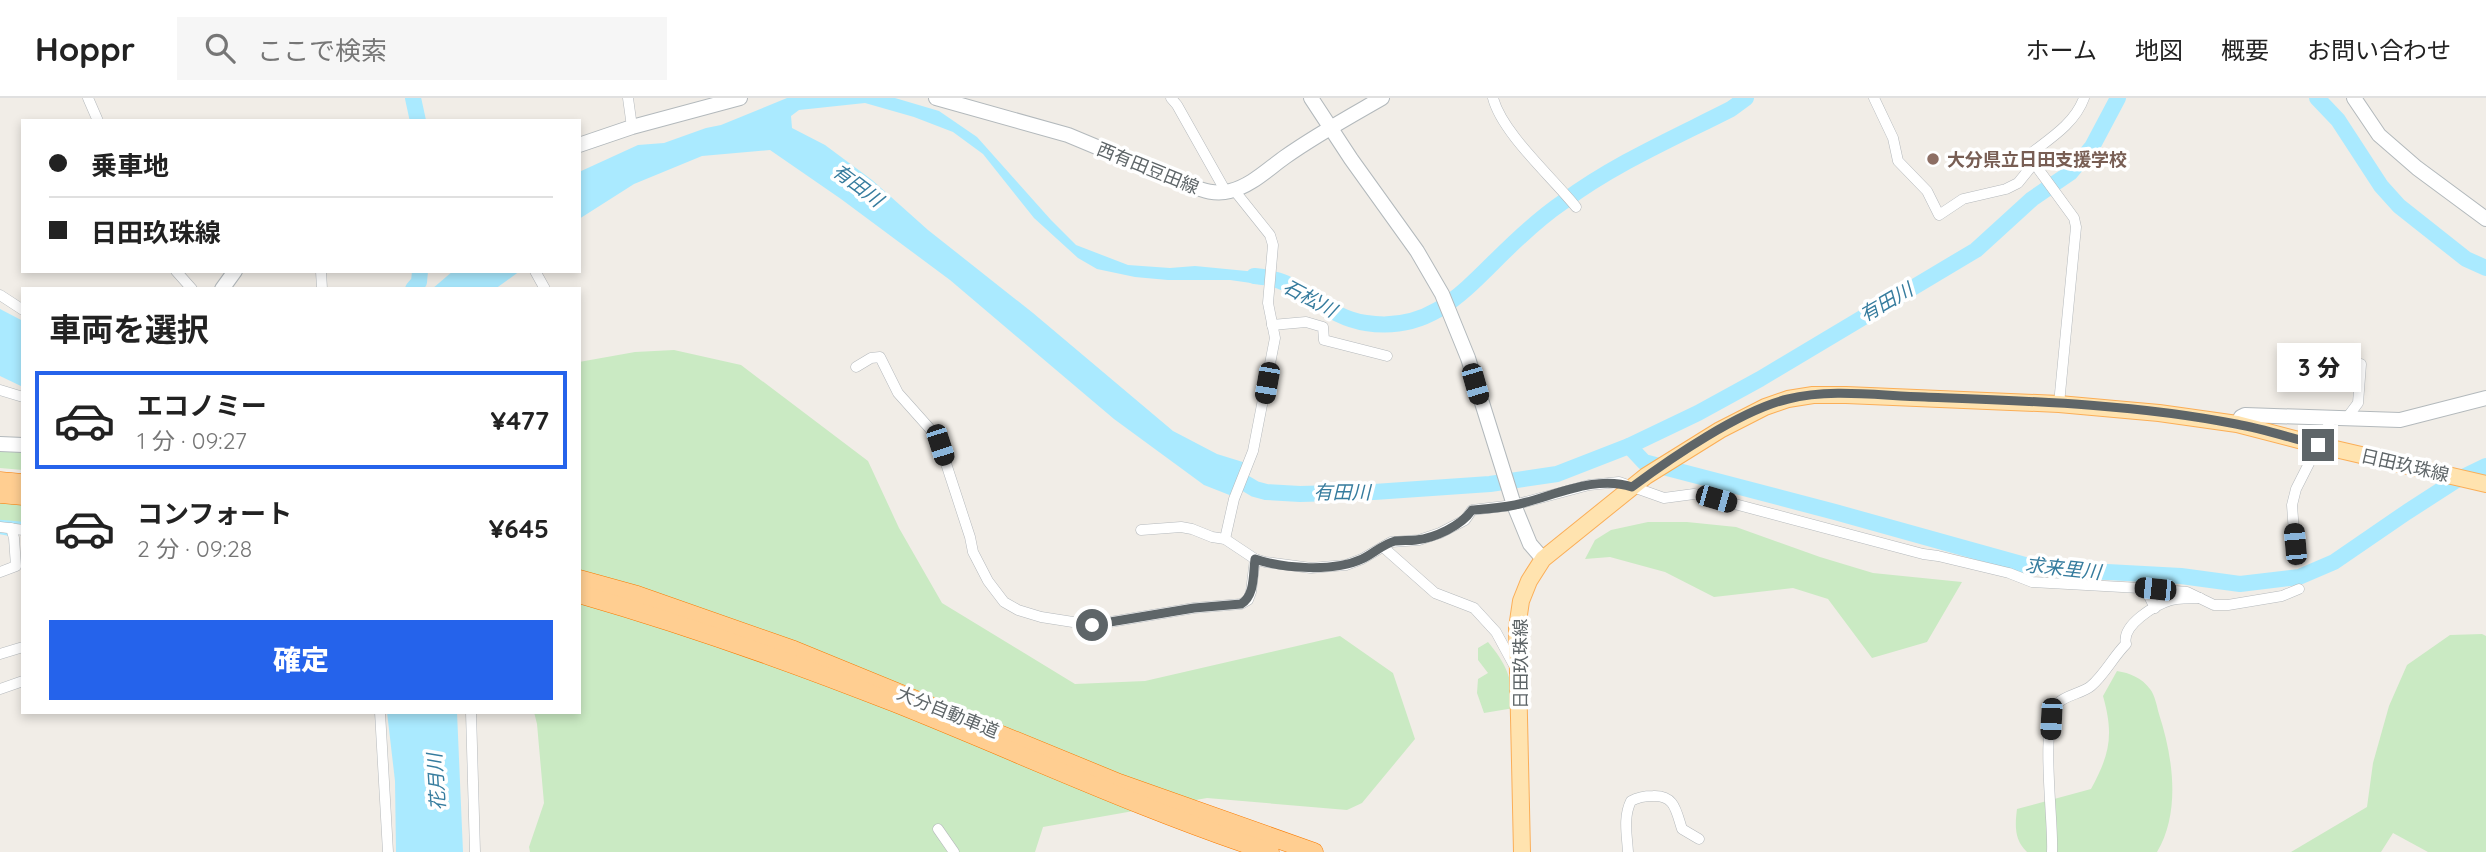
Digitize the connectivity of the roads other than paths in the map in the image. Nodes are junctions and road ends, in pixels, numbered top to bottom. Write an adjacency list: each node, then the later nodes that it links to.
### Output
1 (88, 98): 12 (street)
2 (628, 98): 13 (street)
3 (740, 98): 13 (main road)
4 (936, 98): 17 (main road, 西有田豆田線)
5 (1171, 98): 17 (street)
6 (1311, 98): 14 (main road)
7 (1382, 98): 14 (main road)
8 (1493, 98): 18 (street)
9 (1874, 98): 16 (street)
10 (2084, 98): 16 (street)
11 (2354, 98): 19 (main road)
12 (97, 119)
13 (632, 127): 15 (main road)
14 (1330, 127): 17 (main road); 45 (main road)
15 (581, 144)
16 (2037, 166): 33 (street)
17 (1230, 191): 26 (street)
18 (1576, 207)
19 (2486, 219)
20 (178, 273): 22 (street)
21 (234, 273): 23 (main road)
22 (189, 287)
23 (224, 287)
24 (0, 295): 25 (street)
25 (21, 309)
26 (1272, 325): 27 (street); 48 (street)
27 (1387, 356)
28 (2297, 362): 34 (street)
29 (856, 367): 50 (street)
30 (0, 390): 31 (street)
31 (21, 396)
32 (2486, 398): 34 (main road)
33 (2059, 404): 35 (main road, 日田玖珠線); 42 (main road, 日田玖珠線)
34 (2339, 419): 35 (main road); 38 (street)
35 (2237, 424): 38 (main road, 日田玖珠線)
36 (0, 444): 37 (main road)
37 (21, 445)
38 (2318, 445): 41 (main road, 日田玖珠線); 52 (street)
39 (0, 481): 40 (highway)
40 (21, 483)
41 (2483, 483)
42 (1632, 487): 45 (street); 51 (main road, 日田玖珠線); 55 (street)
43 (0, 494): 44 (highway)
44 (21, 496)
45 (1514, 505): 49 (street); 51 (main road)
46 (1142, 530): 48 (street)
47 (12, 531): 53 (street)
48 (1225, 538): 50 (street)
49 (1383, 547): 50 (street); 62 (street)
50 (1255, 559)
51 (1543, 559): 62 (main road, 日田玖珠線)
52 (2296, 560)
53 (0, 572)
54 (581, 580): 73 (highway, 大分自動車道)
55 (2140, 588): 58 (street); 59 (street)
56 (2299, 589): 58 (street)
57 (581, 595): 72 (highway, 大分自動車道)
58 (2200, 598): 59 (street)
59 (2155, 608): 76 (street)
60 (21, 648): 61 (street)
61 (0, 654)
62 (1519, 675): 74 (main road, 日田玖珠線)
63 (21, 682): 64 (street)
64 (0, 689)
65 (380, 714): 69 (street)
66 (471, 714): 70 (street)
67 (939, 829): 71 (street)
68 (1699, 839): 75 (street)
69 (388, 852)
70 (475, 852)
71 (954, 852)
72 (1270, 852)
73 (1314, 852)
74 (1522, 852)
75 (1628, 852)
76 (2052, 852)

